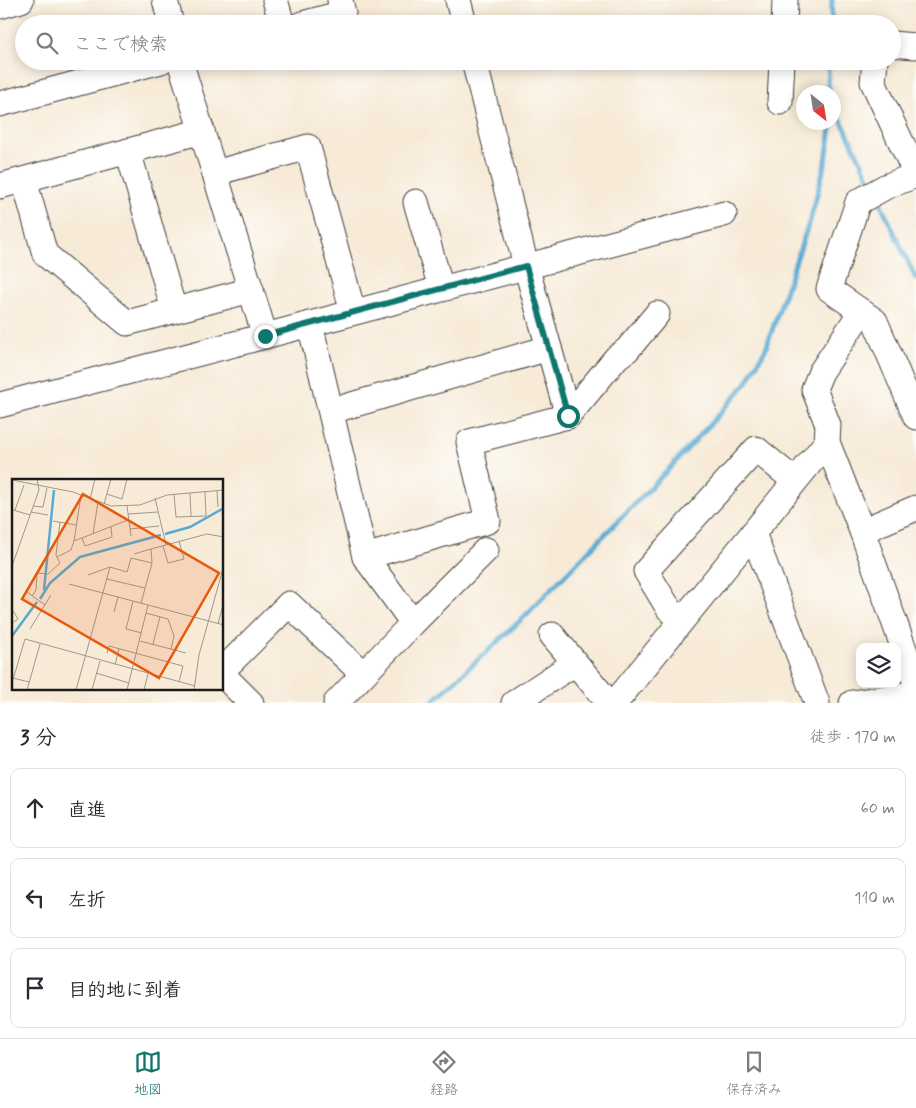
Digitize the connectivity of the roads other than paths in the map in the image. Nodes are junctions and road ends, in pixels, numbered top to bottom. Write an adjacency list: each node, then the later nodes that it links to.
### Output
1 (21, 0): 7 (street)
2 (165, 0): 8 (street)
3 (275, 0): 9 (street)
4 (340, 0): 10 (street)
5 (458, 0): 11 (street)
6 (785, 0): 12 (street)
7 (0, 6)
8 (169, 15)
9 (279, 15)
10 (336, 15)
11 (462, 15)
12 (784, 15)
13 (127, 70): 19 (street)
14 (183, 70): 20 (street)
15 (476, 70): 28 (street)
16 (782, 70): 18 (street)
17 (874, 70): 23 (street)
18 (780, 102)
19 (0, 104)
20 (202, 131): 21 (street); 22 (street)
21 (128, 151): 24 (street); 31 (street)
22 (215, 173): 30 (street); 32 (street)
23 (916, 174): 33 (street)
24 (24, 180): 25 (street); 31 (street)
25 (0, 186)
26 (416, 202): 29 (street)
27 (724, 214): 28 (street)
28 (526, 266): 29 (street); 37 (street)
29 (441, 288): 32 (street)
30 (251, 290): 31 (street); 36 (street)
31 (174, 310)
32 (354, 312): 35 (street)
33 (861, 312): 41 (street); 42 (street)
34 (656, 314): 40 (street)
35 (310, 324): 36 (street); 39 (street)
36 (265, 336): 38 (street)
37 (549, 348): 39 (street); 40 (street)
38 (0, 405)
39 (330, 411): 48 (street)
40 (568, 416): 48 (street)
41 (916, 417)
42 (827, 442): 43 (street); 45 (street)
43 (795, 481): 46 (street); 49 (street)
44 (916, 508): 45 (street)
45 (862, 531): 55 (street)
46 (753, 533): 49 (street); 63 (street)
47 (486, 550): 50 (street)
48 (365, 557): 50 (street)
49 (682, 620): 62 (street)
50 (413, 623): 56 (street)
51 (552, 636): 52 (street)
52 (575, 663): 60 (street); 61 (street)
53 (224, 671): 56 (street)
54 (224, 675): 59 (street)
55 (916, 683)
56 (353, 692)
57 (916, 693): 58 (street)
58 (864, 702)
59 (251, 703)
60 (514, 703)
61 (609, 703)
62 (615, 703)
63 (817, 703)

